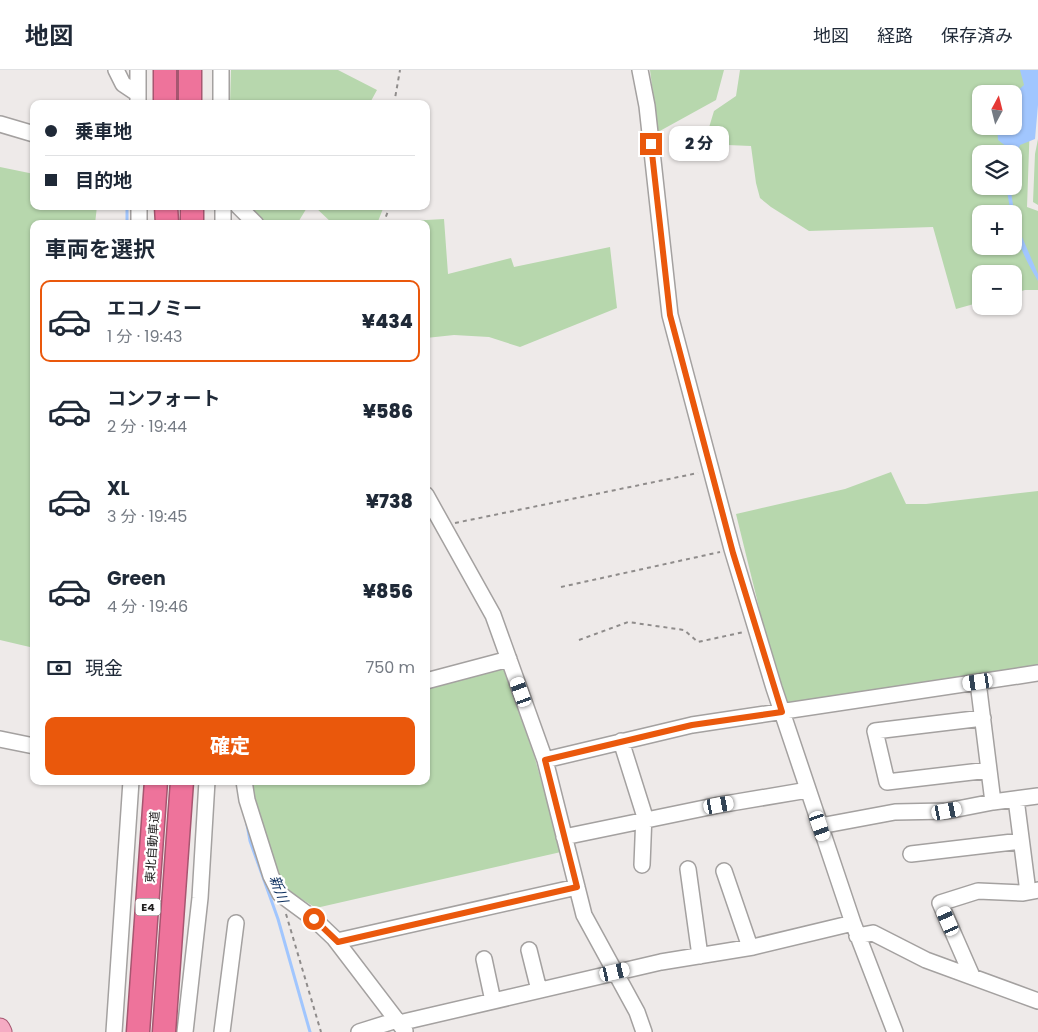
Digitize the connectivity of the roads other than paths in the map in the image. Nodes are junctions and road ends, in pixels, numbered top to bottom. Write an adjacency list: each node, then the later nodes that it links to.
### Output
1 (116, 70): 7 (street)
2 (138, 70): 7 (street)
3 (164, 70): 8 (highway)
4 (190, 70): 9 (highway)
5 (221, 70): 10 (street)
6 (640, 70): 20 (street)
7 (138, 99)
8 (165, 100)
9 (190, 100)
10 (221, 100)
11 (0, 124): 12 (street)
12 (30, 133)
13 (242, 210): 14 (street)
14 (252, 220)
15 (430, 502): 16 (street)
16 (509, 659): 18 (street); 25 (street)
17 (1038, 673): 19 (street)
18 (430, 680)
19 (978, 682): 20 (street); 21 (street)
20 (782, 712): 23 (street); 32 (street)
21 (983, 718): 26 (street); 26 (street)
22 (0, 739): 24 (street)
23 (621, 742): 25 (street); 36 (street)
24 (30, 745)
25 (545, 760): 38 (street)
26 (989, 770): 35 (street)
27 (130, 785): 62 (street)
28 (156, 785): 63 (highway, 東北自動車道 / E4)
29 (182, 785): 60 (highway, 東北自動車道 / E4)
30 (207, 785): 60 (street)
31 (245, 785): 48 (street)
32 (808, 790): 36 (street); 37 (street)
33 (1038, 796): 34 (street)
34 (1016, 799): 35 (street); 39 (street)
35 (993, 802): 37 (street)
36 (643, 820): 38 (street); 41 (street)
37 (820, 826): 47 (street)
38 (564, 837): 44 (street)
39 (1021, 840): 40 (street); 45 (street)
40 (911, 854)
41 (642, 865)
42 (688, 869): 51 (street)
43 (724, 872): 49 (street)
44 (577, 887): 48 (street); 53 (street)
45 (1033, 891): 54 (street)
46 (236, 924): 64 (street)
47 (855, 929): 49 (street); 54 (street); 67 (street)
48 (338, 942): 58 (street)
49 (750, 947): 51 (street)
50 (529, 950): 55 (street)
51 (700, 956): 53 (street)
52 (484, 959): 56 (street)
53 (615, 972): 55 (street); 66 (street)
54 (972, 976): 57 (street)
55 (539, 990): 56 (street)
56 (493, 1001): 58 (street)
57 (1038, 1001)
58 (401, 1025): 65 (street)
59 (0, 1028): 61 (main road)
60 (182, 1031)
61 (2, 1032)
62 (114, 1032)
63 (138, 1032)
64 (222, 1032)
65 (359, 1032)
66 (644, 1032)
67 (895, 1032)

